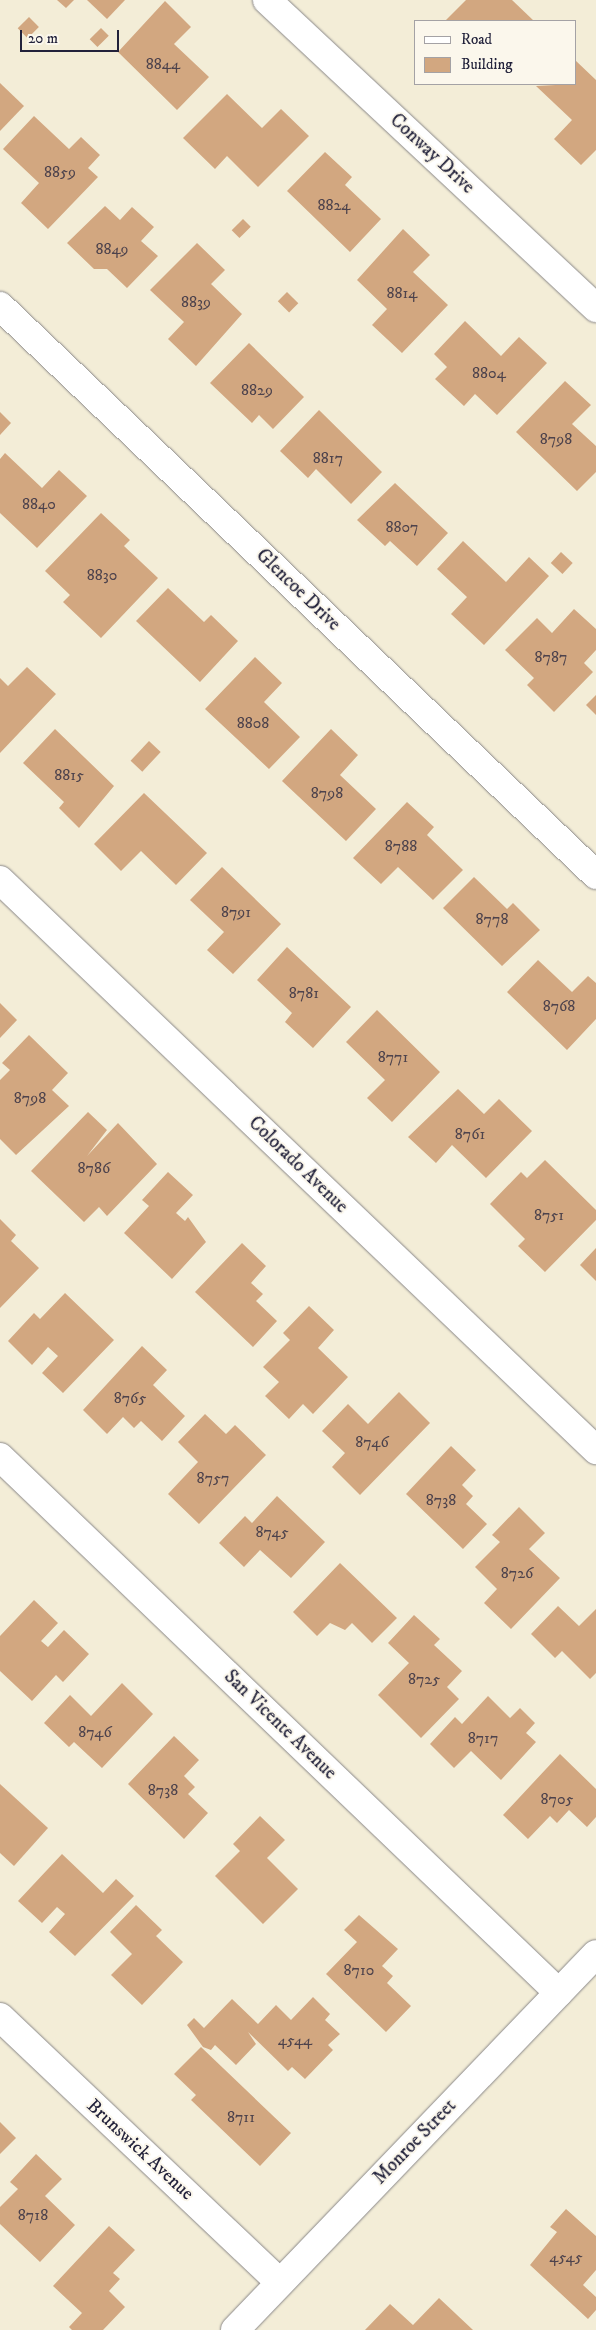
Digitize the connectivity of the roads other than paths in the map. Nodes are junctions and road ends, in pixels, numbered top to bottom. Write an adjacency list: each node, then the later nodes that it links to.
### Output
1 (268, 0): 3 (street, Conway Drive)
2 (0, 306): 4 (street, Glencoe Drive)
3 (596, 308)
4 (596, 875)
5 (0, 880): 6 (street, Colorado Avenue)
6 (596, 1450)
7 (0, 1457): 9 (street, San Vicente Avenue)
8 (596, 1954): 9 (street, Monroe Street)
9 (559, 1993): 11 (street, Monroe Street)
10 (0, 2017): 11 (street, Brunswick Avenue)
11 (280, 2283): 12 (street, Monroe Street)
12 (235, 2330)

